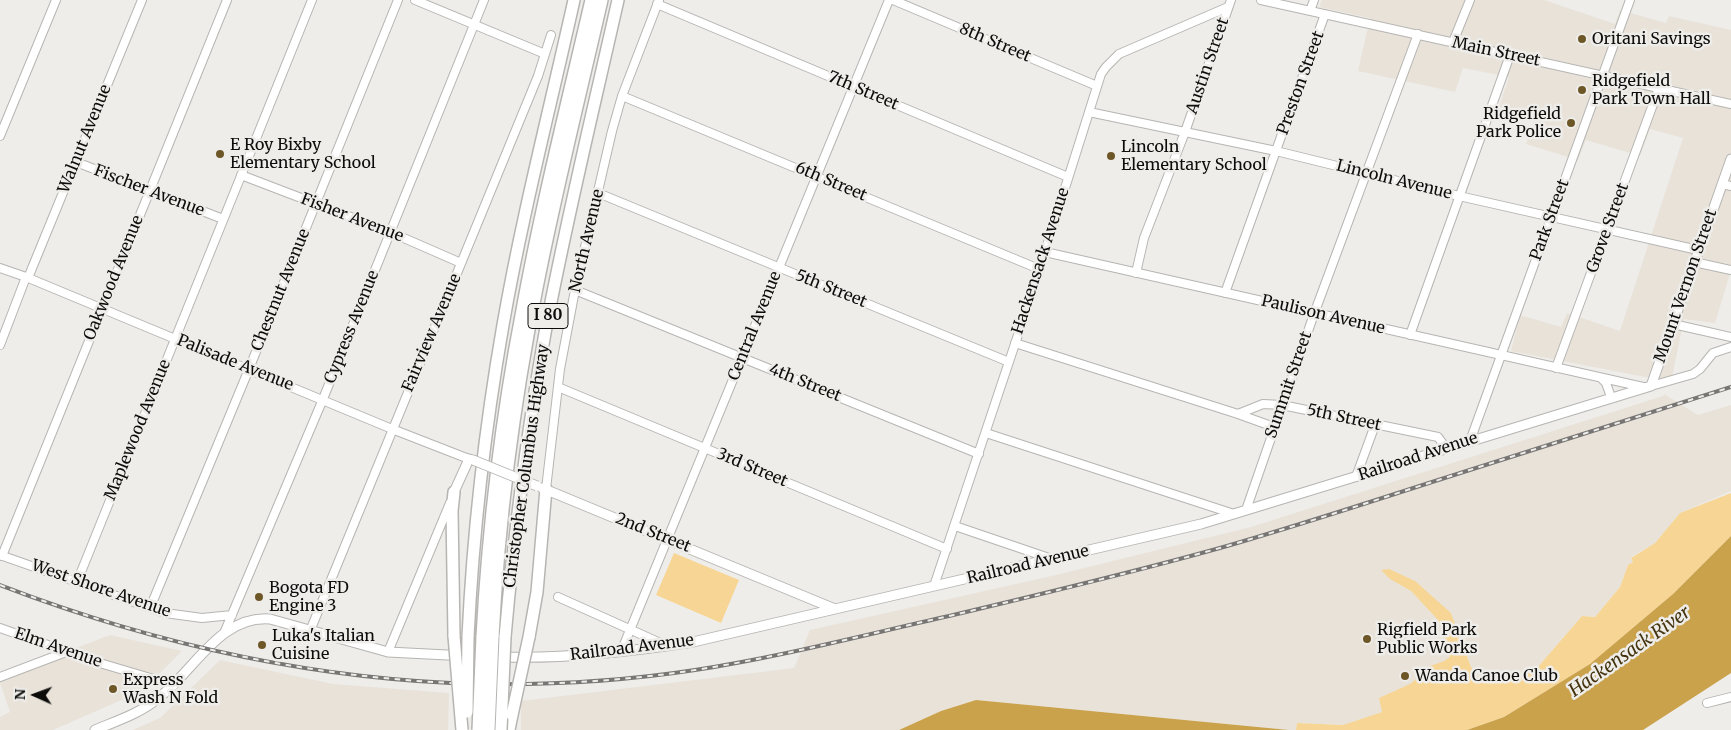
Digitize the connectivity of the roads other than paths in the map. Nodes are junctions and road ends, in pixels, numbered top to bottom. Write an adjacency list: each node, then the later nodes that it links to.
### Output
1 (56, 0): 36 (street)
2 (142, 0): 39 (street, Walnut Avenue)
3 (227, 0): 45 (street, Oakwood Avenue)
4 (312, 0): 41 (street, Maplewood Avenue)
5 (398, 0): 48 (street, Chestnut Avenue)
6 (415, 0): 22 (street)
7 (484, 0): 22 (street, Cypress Avenue)
8 (574, 0): 127 (highway, I 80, bridge)
9 (591, 0): 116 (highway, Christopher Columbus Highway / I 80)
10 (602, 0): 116 (highway, Christopher Columbus Highway / I 80)
11 (618, 0): 130 (highway, Christopher Columbus Highway / I 80, bridge)
12 (889, 0): 30 (street, Central Avenue)
13 (893, 0): 29 (street, 8th Street)
14 (1260, 0): 20 (street, Main Street)
15 (1314, 0): 20 (street, Preston Street)
16 (1470, 0): 25 (street)
17 (1630, 0): 28 (street, Park Street)
18 (658, 2): 30 (street, 7th Street); 32 (street, North Avenue)
19 (1229, 4): 29 (street, Hackensack Avenue); 35 (street, Austin Street)
20 (1310, 11): 21 (street, Main Street)
21 (1326, 14): 23 (street, Main Street); 37 (street, Preston Street)
22 (474, 24): 26 (street); 52 (street, Cypress Avenue)
23 (1418, 34): 25 (street, Main Street); 40 (street, Summit Street)
24 (551, 35): 26 (street, Fairview Avenue)
25 (1453, 42): 27 (street, Main Street)
26 (545, 54): 56 (street, Fairview Avenue)
27 (1510, 55): 28 (street, Main Street); 47 (street)
28 (1603, 76): 31 (street, Main Street); 49 (street, Park Street)
29 (1097, 86): 34 (street, Hackensack Avenue)
30 (854, 87): 42 (street, Central Avenue); 43 (street, 7th Street)
31 (1659, 88): 33 (street, Main Street); 51 (street, Grove Street)
32 (622, 96): 42 (street, 6th Street); 46 (street, North Avenue)
33 (1731, 104)
34 (1089, 112): 35 (street, Lincoln Avenue); 43 (street, Hackensack Avenue)
35 (1185, 132): 37 (street, Lincoln Avenue); 61 (street, Austin Street)
36 (0, 136)
37 (1276, 152): 40 (street, Lincoln Avenue); 64 (street, Preston Street)
38 (1731, 159): 44 (main road, Mount Vernon Street)
39 (76, 162): 45 (street, Fischer Avenue); 62 (street, Walnut Avenue)
40 (1367, 174): 47 (street, Lincoln Avenue); 66 (street, Summit Street)
41 (241, 176): 48 (street, Fisher Avenue); 50 (street, Maplewood Avenue)
42 (817, 177): 58 (street, Central Avenue); 59 (street, 6th Street)
43 (1068, 178): 54 (street, Hackensack Avenue)
44 (1726, 185): 53 (main road, Mount Vernon Street)
45 (149, 191): 50 (street, Fischer Avenue); 65 (street, Oakwood Avenue)
46 (598, 193): 58 (street, 5th Street); 63 (street, North Avenue)
47 (1459, 196): 49 (street, Lincoln Avenue); 68 (street)
48 (316, 204): 52 (street, Fisher Avenue); 78 (street, Chestnut Avenue)
49 (1551, 217): 51 (street, Lincoln Avenue); 74 (street, Park Street)
50 (223, 219): 70 (street, Maplewood Avenue)
51 (1607, 230): 53 (street, Lincoln Avenue); 77 (street, Grove Street)
52 (390, 232): 56 (street, Fisher Avenue); 84 (street, Cypress Avenue)
53 (1698, 250): 55 (main road, Mount Vernon Street)
54 (1045, 252): 59 (street, Hackensack Avenue); 61 (street, Paulison Avenue)
55 (1694, 262): 60 (street); 67 (main road, Mount Vernon Street)
56 (461, 263): 89 (street, Fairview Avenue)
57 (0, 268): 62 (street, Palisade Avenue)
58 (779, 268): 75 (street, Central Avenue); 76 (street, 5th Street)
59 (1039, 269): 71 (street, Hackensack Avenue)
60 (1731, 270)
61 (1136, 273): 64 (street, Paulison Avenue)
62 (27, 278): 65 (street, Palisade Avenue); 72 (street, Walnut Avenue)
63 (575, 290): 75 (street, 4th Street); 82 (street, North Avenue)
64 (1225, 293): 66 (street, Paulison Avenue)
65 (101, 308): 70 (street, Palisade Avenue); 104 (street, Oakwood Avenue)
66 (1314, 314): 68 (street, Paulison Avenue); 85 (street, Summit Street)
67 (1672, 324): 69 (street); 81 (main road, Mount Vernon Street)
68 (1410, 335): 74 (street, Paulison Avenue)
69 (1731, 336)
70 (175, 338): 78 (street, Palisade Avenue); 106 (street, Maplewood Avenue)
71 (1015, 343): 76 (street, Hackensack Avenue); 86 (street)
72 (0, 345)
73 (1731, 347): 81 (street)
74 (1501, 356): 77 (street, Paulison Avenue); 91 (street, Park Street)
75 (742, 358): 92 (street, Central Avenue); 94 (street, 4th Street)
76 (1009, 362): 90 (street, Hackensack Avenue)
77 (1556, 368): 79 (street, Paulison Avenue)
78 (249, 369): 84 (street, Palisade Avenue); 109 (street, Chestnut Avenue)
79 (1601, 378): 80 (street, Paulison Avenue); 83 (street)
80 (1610, 380): 81 (street, Paulison Avenue); 83 (street)
81 (1647, 386): 83 (main road, Railroad Avenue)
82 (558, 387): 92 (street, 3rd Street); 97 (street, North Avenue)
83 (1614, 396): 91 (main road, Railroad Avenue)
84 (323, 399): 89 (street, Palisade Avenue); 111 (street, Cypress Avenue)
85 (1282, 405): 86 (street, 5th Street); 87 (street, 5th Street); 88 (street, Summit Street)
86 (1238, 414): 88 (street)
87 (1374, 425): 93 (street, 5th Street); 96 (street)
88 (1274, 427): 99 (street, Summit Street)
89 (392, 429): 95 (street, Palisade Avenue); 114 (street, Fairview Avenue)
90 (986, 433): 94 (street, Hackensack Avenue); 100 (street)
91 (1470, 441): 93 (main road, Railroad Avenue)
92 (705, 448): 102 (street, Central Avenue); 103 (street, 3rd Street)
93 (1446, 448): 96 (main road, Railroad Avenue)
94 (979, 454): 101 (street, Hackensack Avenue)
95 (471, 460): 97 (main road, 2nd Street, bridge); 98 (main road)
96 (1356, 477): 99 (main road, Railroad Avenue)
97 (542, 488): 102 (main road, 2nd Street); 131 (highway, bridge)
98 (454, 492): 119 (street); 126 (highway, bridge)
99 (1246, 510): 100 (main road, Railroad Avenue)
100 (1234, 514): 105 (main road, Railroad Avenue)
101 (955, 526): 103 (street, Hackensack Avenue); 105 (street)
102 (667, 539): 110 (main road, 2nd Street); 113 (street, Central Avenue)
103 (947, 549): 107 (street, Hackensack Avenue)
104 (1, 556): 106 (street, West Shore Avenue)
105 (1052, 559): 107 (main road, Railroad Avenue)
106 (77, 582): 109 (street, West Shore Avenue)
107 (934, 586): 110 (main road, Railroad Avenue)
108 (558, 598): 113 (street)
109 (150, 608): 111 (street, West Shore Avenue)
110 (835, 609): 117 (main road, Railroad Avenue)
111 (232, 615): 115 (street, Cypress Avenue)
112 (0, 628): 118 (street, Elm Avenue)
113 (630, 629): 117 (street); 120 (street, Central Avenue)
114 (310, 631): 115 (main road); 119 (main road)
115 (225, 632): 122 (main road, Cypress Avenue)
116 (487, 637): 128 (highway, Christopher Columbus Highway / I 80, bridge); 129 (highway, Christopher Columbus Highway / I 80, bridge)
117 (668, 646): 120 (main road, Railroad Avenue)
118 (66, 652): 121 (street); 122 (street, Elm Avenue)
119 (388, 652): 120 (main road, Railroad Avenue)
120 (620, 652)
121 (0, 677)
122 (174, 686): 125 (main road, Cypress Avenue)
123 (1731, 697): 124 (street)
124 (1707, 703)
125 (95, 730)
126 (462, 730)
127 (466, 730)
128 (478, 730)
129 (489, 730)
130 (501, 730)
131 (509, 730)

